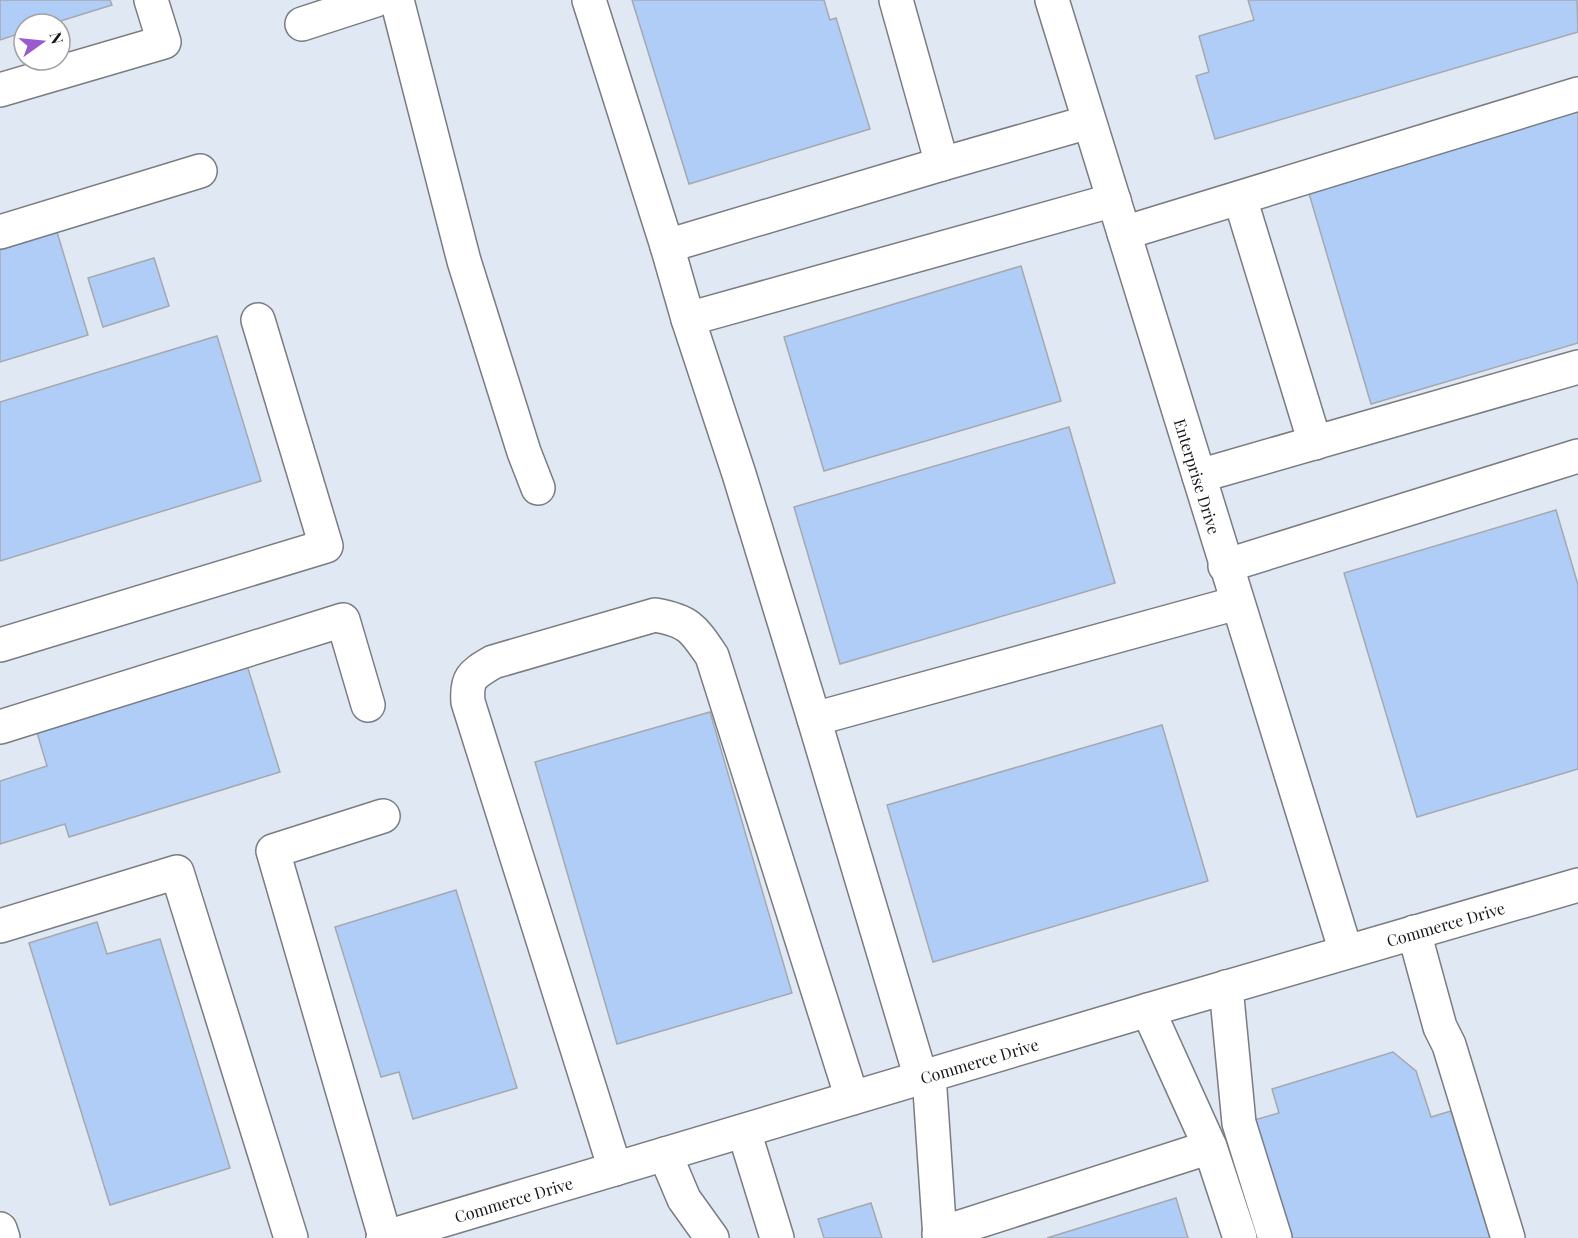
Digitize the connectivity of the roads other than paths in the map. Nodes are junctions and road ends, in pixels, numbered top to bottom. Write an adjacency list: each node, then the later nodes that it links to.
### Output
1 (151, 0): 8 (street)
2 (376, 0): 7 (street)
3 (397, 0): 24 (street)
4 (589, 0): 17 (street)
5 (896, 0): 11 (street)
6 (1052, 0): 10 (street, Enterprise Drive)
7 (302, 24)
8 (0, 90)
9 (1578, 94): 13 (street)
10 (1089, 122): 11 (street); 14 (street, Enterprise Drive)
11 (942, 164): 17 (street)
12 (200, 171): 15 (street)
13 (1240, 198): 16 (street); 21 (street)
14 (1114, 200): 16 (street, Enterprise Drive); 18 (street)
15 (0, 232)
16 (1124, 233): 23 (street, Enterprise Drive)
17 (668, 246): 18 (street)
18 (688, 319): 29 (street)
19 (258, 320): 27 (street)
20 (1578, 367): 21 (street)
21 (1315, 444): 23 (street)
22 (1578, 456): 25 (street)
23 (1199, 476): 25 (street, Enterprise Drive)
24 (538, 488)
25 (1225, 566): 26 (street, Enterprise Drive)
26 (1237, 603): 29 (street); 35 (street, Enterprise Drive)
27 (0, 645)
28 (368, 705): 30 (street)
29 (814, 719): 38 (street)
30 (0, 727)
31 (383, 816): 48 (street)
32 (1578, 885): 34 (street, Commerce Drive)
33 (0, 926): 47 (street)
34 (1414, 932): 35 (street, Commerce Drive); 53 (street)
35 (1346, 952): 36 (street, Commerce Drive)
36 (1226, 987): 37 (street, Commerce Drive); 52 (street)
37 (1148, 1010): 38 (street, Commerce Drive); 41 (street)
38 (925, 1077): 39 (street, Commerce Drive); 45 (street)
39 (852, 1098): 40 (street, Commerce Drive); 43 (street)
40 (744, 1131): 42 (street, Commerce Drive); 50 (street)
41 (1210, 1147): 45 (street); 51 (street)
42 (665, 1154): 43 (street, Commerce Drive); 49 (street)
43 (615, 1169): 48 (street, Commerce Drive)
44 (0, 1229): 46 (street)
45 (939, 1236)
46 (3, 1238)
47 (291, 1238)
48 (384, 1238)
49 (712, 1238)
50 (777, 1238)
51 (1240, 1238)
52 (1275, 1238)
53 (1508, 1238)

